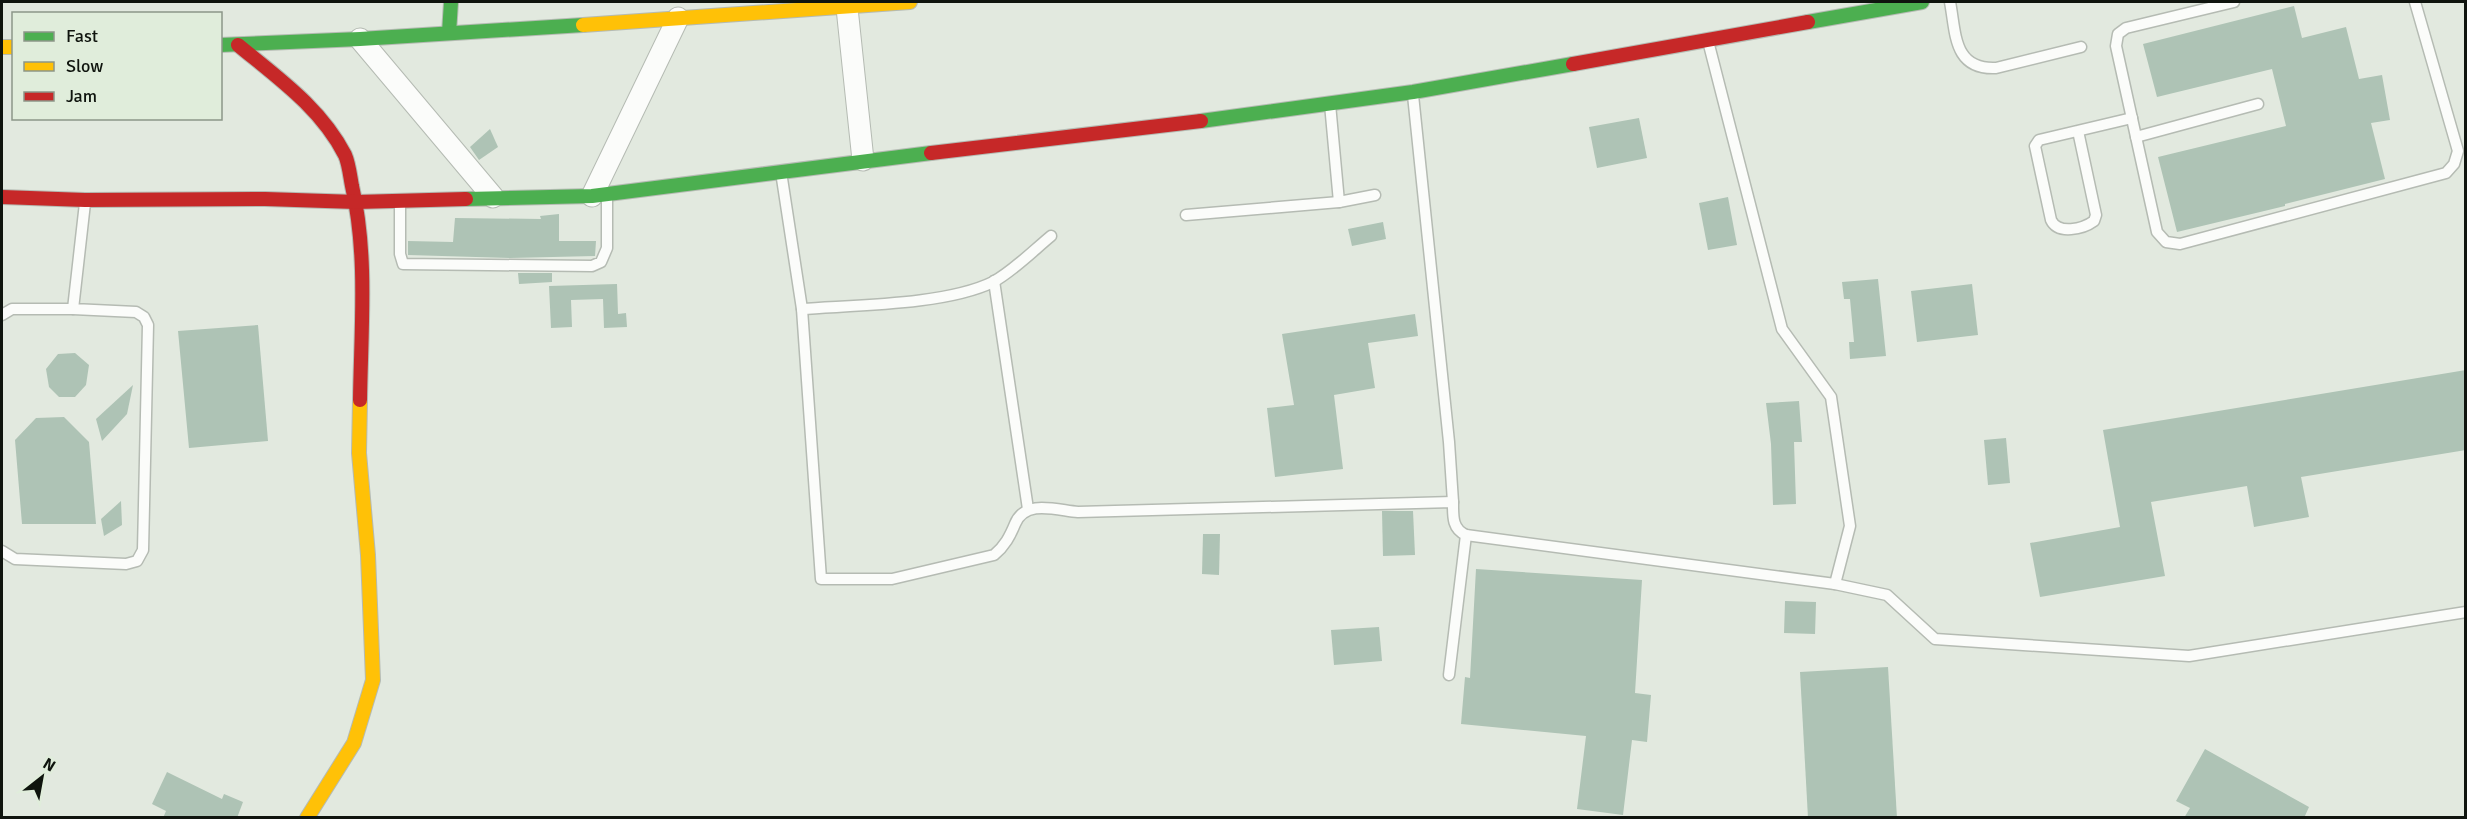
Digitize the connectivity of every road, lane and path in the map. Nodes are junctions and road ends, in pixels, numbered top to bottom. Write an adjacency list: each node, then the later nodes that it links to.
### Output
1 (451, 2): 9 (main road)
2 (910, 2): 7 (main road)
3 (1922, 2): 11 (main road)
4 (1950, 2): 14 (lane)
5 (2234, 2): 18 (lane)
6 (2415, 2): 20 (lane)
7 (847, 8): 8 (main road); 21 (street)
8 (678, 18): 9 (main road); 23 (street)
9 (449, 33): 10 (main road)
10 (360, 39): 13 (main road); 26 (street)
11 (1707, 40): 15 (main road); 41 (lane)
12 (222, 45): 13 (main road)
13 (237, 45): 28 (main road)
14 (2081, 46)
15 (1413, 92): 16 (main road); 37 (lane)
16 (1329, 103): 21 (main road); 30 (lane)
17 (2258, 104): 20 (lane)
18 (2132, 118): 19 (lane); 20 (lane)
19 (2078, 131): 19 (lane)
20 (2136, 137)
21 (863, 160): 22 (main road)
22 (781, 172): 23 (main road); 35 (lane)
23 (600, 195): 26 (main road); 29 (lane)
24 (1375, 195): 30 (lane)
25 (2, 197): 27 (main road)
26 (493, 197): 29 (main road)
27 (85, 200): 28 (main road); 34 (lane)
28 (356, 202): 29 (main road); 44 (main road)
29 (400, 202)
30 (1339, 202): 31 (lane)
31 (1186, 215)
32 (1051, 236): 33 (lane)
33 (994, 281): 35 (lane); 38 (lane)
34 (73, 309): 36 (lane); 40 (lane)
35 (802, 309): 38 (lane)
36 (2, 315)
37 (1453, 502): 38 (lane); 39 (lane)
38 (1028, 509)
39 (1466, 535): 41 (lane); 43 (lane)
40 (2, 551)
41 (1835, 584): 42 (lane)
42 (2466, 612)
43 (1449, 675)
44 (307, 818)

